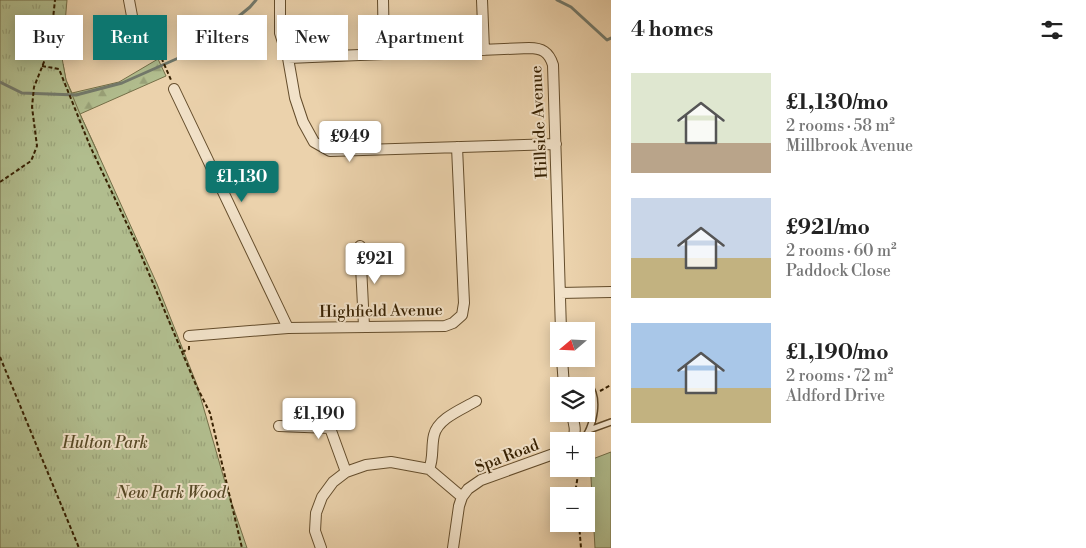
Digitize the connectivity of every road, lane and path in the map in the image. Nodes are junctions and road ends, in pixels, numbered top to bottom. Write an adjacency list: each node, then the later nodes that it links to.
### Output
1 (55, 0): 12 (path)
2 (129, 0): 6 (street)
3 (280, 0): 7 (street)
4 (382, 0): 8 (street)
5 (482, 0): 9 (street)
6 (132, 15)
7 (280, 15)
8 (383, 15)
9 (484, 50): 14 (street, Hillside Avenue)
10 (162, 60): 13 (path)
11 (288, 60): 15 (street)
12 (42, 66): 16 (path); 38 (path)
13 (174, 89): 22 (street)
14 (556, 144): 15 (street); 19 (street, Hillside Avenue)
15 (457, 147): 21 (street, Highfield Avenue)
16 (0, 182)
17 (360, 246): 21 (street)
18 (611, 292): 19 (street)
19 (560, 293): 20 (street, Hillside Avenue)
20 (561, 322)
21 (364, 326): 22 (street, Highfield Avenue)
22 (288, 328): 23 (street, Highfield Avenue)
23 (190, 336)
24 (0, 357): 37 (path)
25 (611, 385): 26 (path)
26 (595, 395)
27 (476, 401): 33 (street)
28 (591, 422): 31 (lane)
29 (611, 422): 31 (lane)
30 (279, 426): 34 (street)
31 (589, 430)
32 (550, 455): 35 (street, Spa Road)
33 (428, 469): 34 (street); 35 (street)
34 (346, 472): 39 (street)
35 (462, 497): 40 (street)
36 (580, 532): 41 (path)
37 (79, 548)
38 (242, 548)
39 (321, 548)
40 (453, 548)
41 (581, 548)

